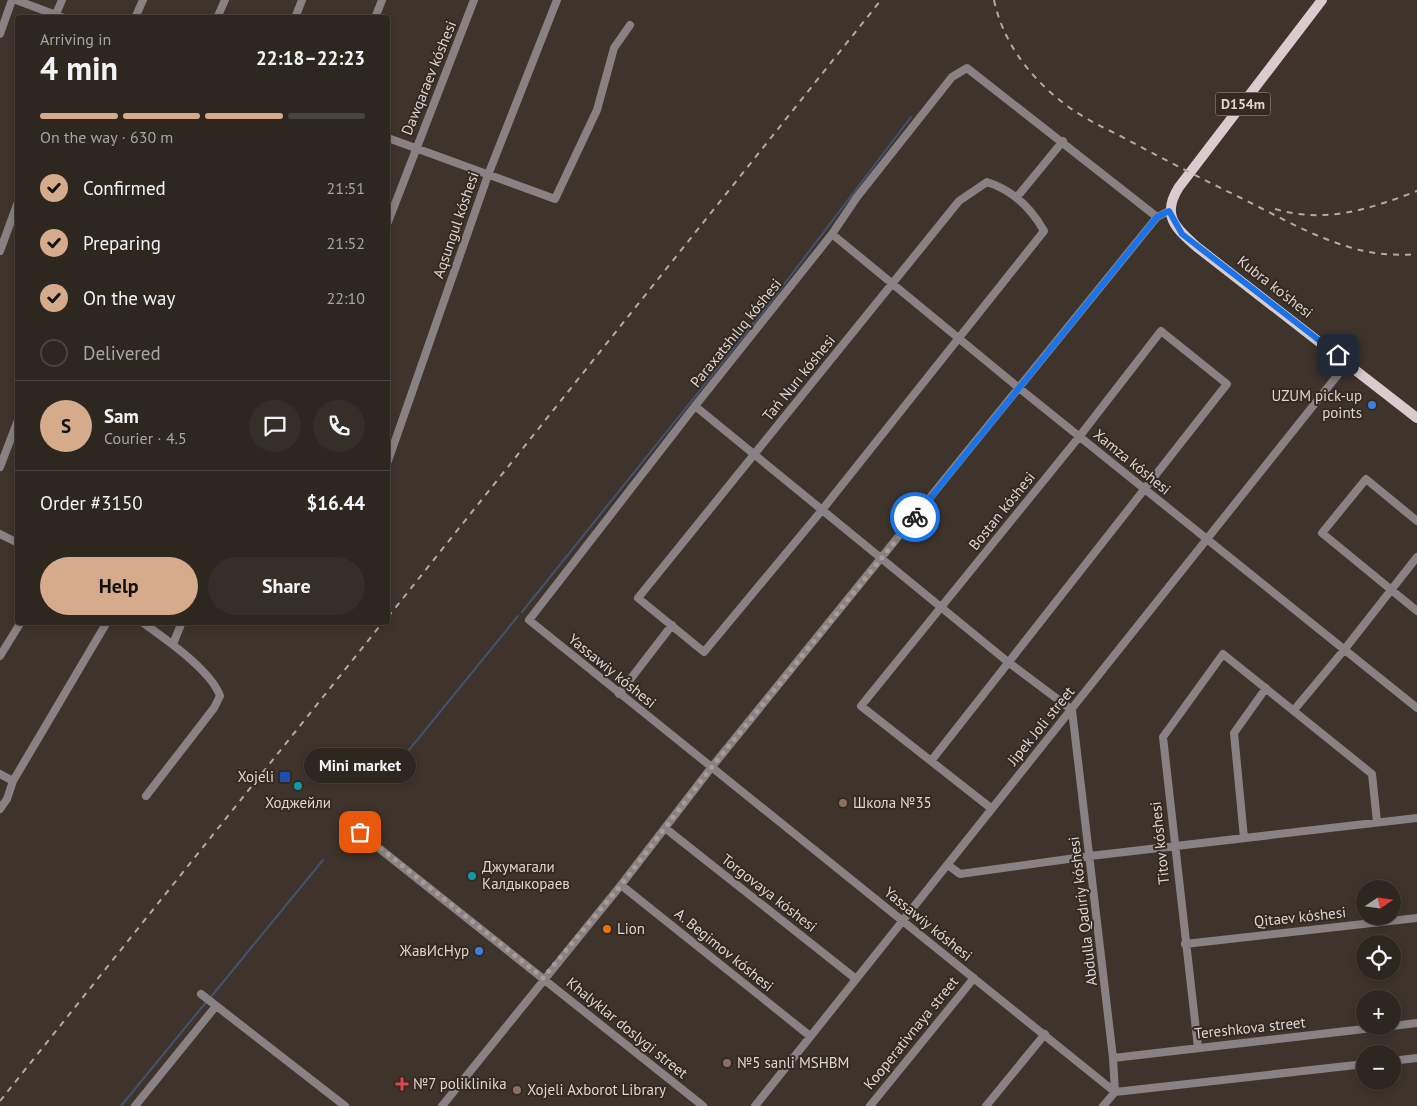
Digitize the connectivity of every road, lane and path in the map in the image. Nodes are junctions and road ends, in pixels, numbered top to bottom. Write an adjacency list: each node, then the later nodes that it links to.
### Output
1 (12, 0): 17 (street)
2 (16, 0): 11 (street)
3 (62, 0): 11 (street)
4 (143, 0): 12 (street)
5 (225, 0): 13 (street)
6 (302, 0): 14 (street)
7 (382, 0): 15 (street)
8 (474, 0): 20 (street, Dawqaraev kóshesi)
9 (557, 0): 21 (street, Aqsungul kóshesi)
10 (1322, 0): 24 (main road, D154m)
11 (56, 14)
12 (136, 15)
13 (218, 15)
14 (296, 15)
15 (376, 15)
16 (630, 25): 21 (street)
17 (0, 34)
18 (390, 139): 20 (street)
19 (1063, 141): 22 (street); 26 (street); 27 (street, Paraxatshılıq kóshesi)
20 (415, 148): 21 (street); 25 (street, Dawqaraev kóshesi)
21 (488, 175): 38 (street, Aqsungul kóshesi)
22 (1017, 197): 29 (street, Tań Nurı kóshesi); 30 (street)
23 (15, 210): 28 (street)
24 (1169, 211): 26 (street); 31 (main road, Kubra ko'shesi)
25 (390, 217)
26 (1157, 217): 32 (street)
27 (832, 234): 29 (street, Xamza kóshesi); 33 (street, Paraxatshılıq kóshesi)
28 (0, 251)
29 (893, 283): 30 (street, Xamza kóshesi); 37 (street, Tań Nurı kóshesi)
30 (960, 338): 32 (street, Xamza kóshesi); 41 (street)
31 (1348, 362): 34 (main road, Kubra ko'shesi); 44 (street, Jipek Joli street)
32 (1019, 388): 36 (street, Xamza kóshesi); 47 (street)
33 (695, 406): 37 (street); 51 (street, Paraxatshılıq kóshesi)
34 (1417, 418)
35 (15, 428): 39 (street)
36 (1079, 437): 40 (street, Xamza kóshesi); 40 (street, Bostan kóshesi); 49 (street, Bostan kóshesi)
37 (754, 455): 41 (street); 56 (street, Tań Nurı kóshesi)
38 (390, 456)
39 (0, 467)
40 (1144, 489): 44 (street, Xamza kóshesi); 60 (street)
41 (822, 510): 47 (street); 56 (street)
42 (1417, 521): 48 (street)
43 (0, 534): 45 (street)
44 (1208, 540): 58 (street, Xamza kóshesi); 64 (street, Jipek Joli street)
45 (15, 542)
46 (1417, 557): 48 (street)
47 (882, 559): 49 (street); 67 (street)
48 (1391, 590): 50 (street); 58 (street)
49 (941, 607): 60 (street); 66 (street, Bostan kóshesi)
50 (1417, 612)
51 (529, 620): 62 (street, Yassawiy kóshesi)
52 (19, 625): 59 (street)
53 (105, 625): 69 (street)
54 (146, 625): 57 (street)
55 (181, 625): 57 (street)
56 (672, 625): 62 (street)
57 (173, 644): 70 (street)
58 (1344, 650): 63 (street, Xamza kóshesi); 65 (street)
59 (0, 656)
60 (1008, 662): 64 (street); 66 (street)
61 (1266, 688): 65 (street); 77 (street); 78 (street, Titov kóshesi)
62 (619, 694): 67 (street, Yassawiy kóshesi)
63 (1417, 708)
64 (1072, 710): 72 (street, Jipek Joli street); 79 (street, Abdulla Qadıriy kóshesi)
65 (1294, 710): 75 (street)
66 (931, 761): 72 (street)
67 (711, 768): 76 (street); 83 (street, Yassawiy kóshesi)
68 (0, 774): 69 (street)
69 (13, 781): 71 (street)
70 (146, 796)
71 (0, 809)
72 (992, 809): 80 (street, Jipek Joli street)
73 (1417, 818): 75 (street)
74 (346, 822): 85 (street, Khalyklar doslygi street)
75 (1377, 822): 77 (street)
76 (665, 828): 81 (street); 87 (street, Torgovaya kóshesi)
77 (1244, 838): 78 (street)
78 (1174, 846): 79 (street); 84 (street, Titov kóshesi)
79 (1090, 856): 80 (street); 96 (street, Abdulla Qadıriy kóshesi)
80 (948, 865): 83 (street, Jipek Joli street)
81 (621, 885): 85 (street); 94 (street, A. Begimov kóshesi)
82 (1417, 918): 84 (street, Qitaev kóshesi)
83 (903, 921): 86 (street, Yassawiy kóshesi); 87 (street, Jipek Joli street)
84 (1185, 944): 95 (street, Titov kóshesi)
85 (543, 978): 103 (street); 104 (street, Khalyklar doslygi street)
86 (974, 978): 93 (street, Yassawiy kóshesi); 106 (street, Kooperativnaya street)
87 (856, 979): 94 (street, Jipek Joli street)
88 (201, 994): 89 (street)
89 (216, 1006): 101 (street); 102 (street)
90 (1417, 1023): 91 (street, Tereshkova street)
91 (1401, 1025)
92 (1356, 1030): 95 (street, Tereshkova street)
93 (1045, 1034): 100 (street, Yassawiy kóshesi); 107 (street)
94 (810, 1036): 105 (street, Jipek Joli street)
95 (1198, 1048): 96 (street, Tereshkova street)
96 (1114, 1058): 100 (street, Abdulla Qadıriy kóshesi)
97 (1417, 1058): 98 (street)
98 (1401, 1060)
99 (1356, 1065): 100 (street)
100 (1115, 1092): 108 (street)
101 (135, 1106)
102 (345, 1106)
103 (442, 1106)
104 (703, 1106)
105 (755, 1106)
106 (870, 1106)
107 (986, 1106)
108 (1103, 1106)

